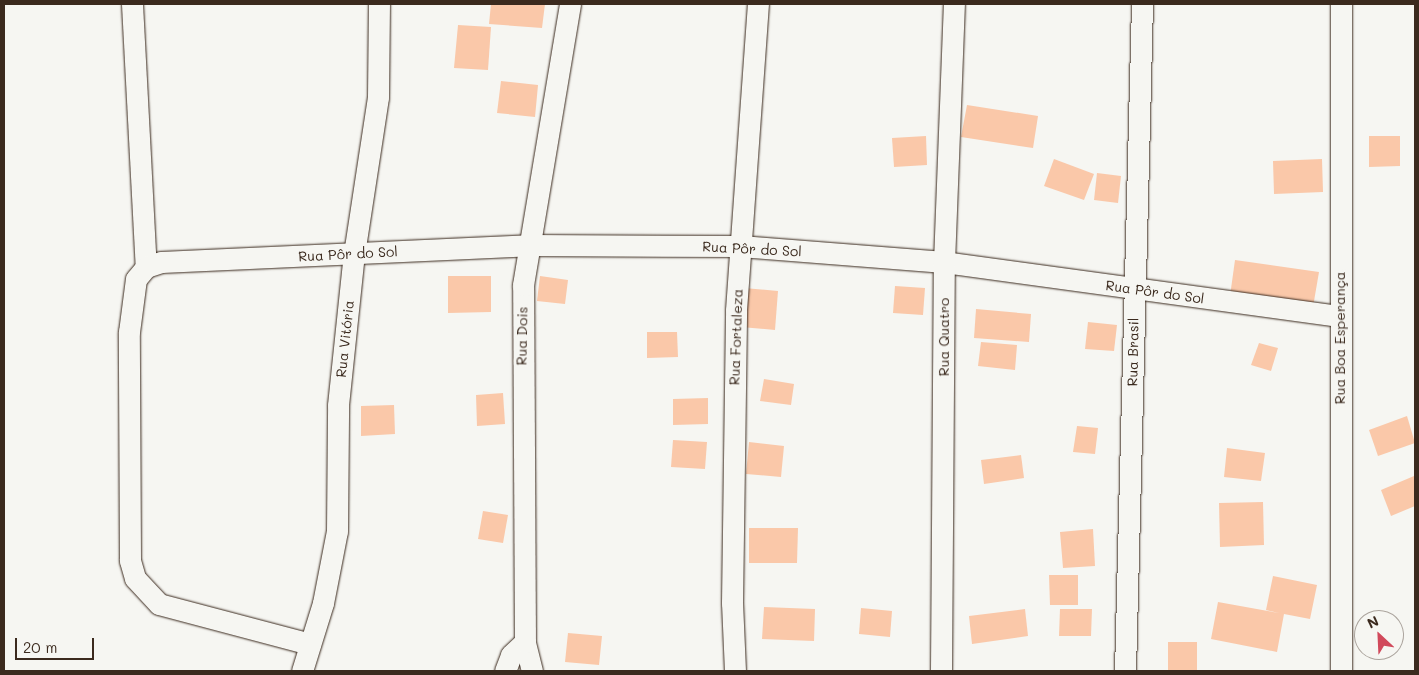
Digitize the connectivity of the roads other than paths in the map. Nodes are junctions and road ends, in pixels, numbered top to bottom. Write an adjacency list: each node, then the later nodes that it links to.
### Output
1 (132, 4): 12 (street)
2 (379, 4): 10 (street, Rua Vitória)
3 (570, 4): 8 (street, Rua Dois)
4 (758, 4): 9 (street, Rua Fortaleza)
5 (954, 4): 11 (street, Rua Quatro)
6 (1142, 4): 13 (street, Rua Brasil)
7 (1341, 4): 14 (street, Rua Boa Esperança)
8 (529, 245): 9 (street, Rua Pôr do Sol); 10 (street, Rua Pôr do Sol); 15 (street, Rua Dois)
9 (740, 246): 11 (street, Rua Pôr do Sol); 20 (street, Rua Fortaleza)
10 (354, 254): 12 (street, Rua Pôr do Sol); 16 (street, Rua Vitória)
11 (944, 262): 13 (street, Rua Pôr do Sol); 21 (street, Rua Quatro)
12 (153, 265): 16 (street)
13 (1135, 290): 14 (street, Rua Pôr do Sol); 22 (street, Rua Brasil)
14 (1340, 316): 23 (street, Rua Boa Esperança)
15 (525, 642): 18 (street); 19 (street, Rua Dois)
16 (310, 644): 17 (street, Rua Vitória)
17 (302, 671)
18 (505, 671)
19 (532, 671)
20 (735, 671)
21 (940, 671)
22 (1125, 671)
23 (1340, 671)

